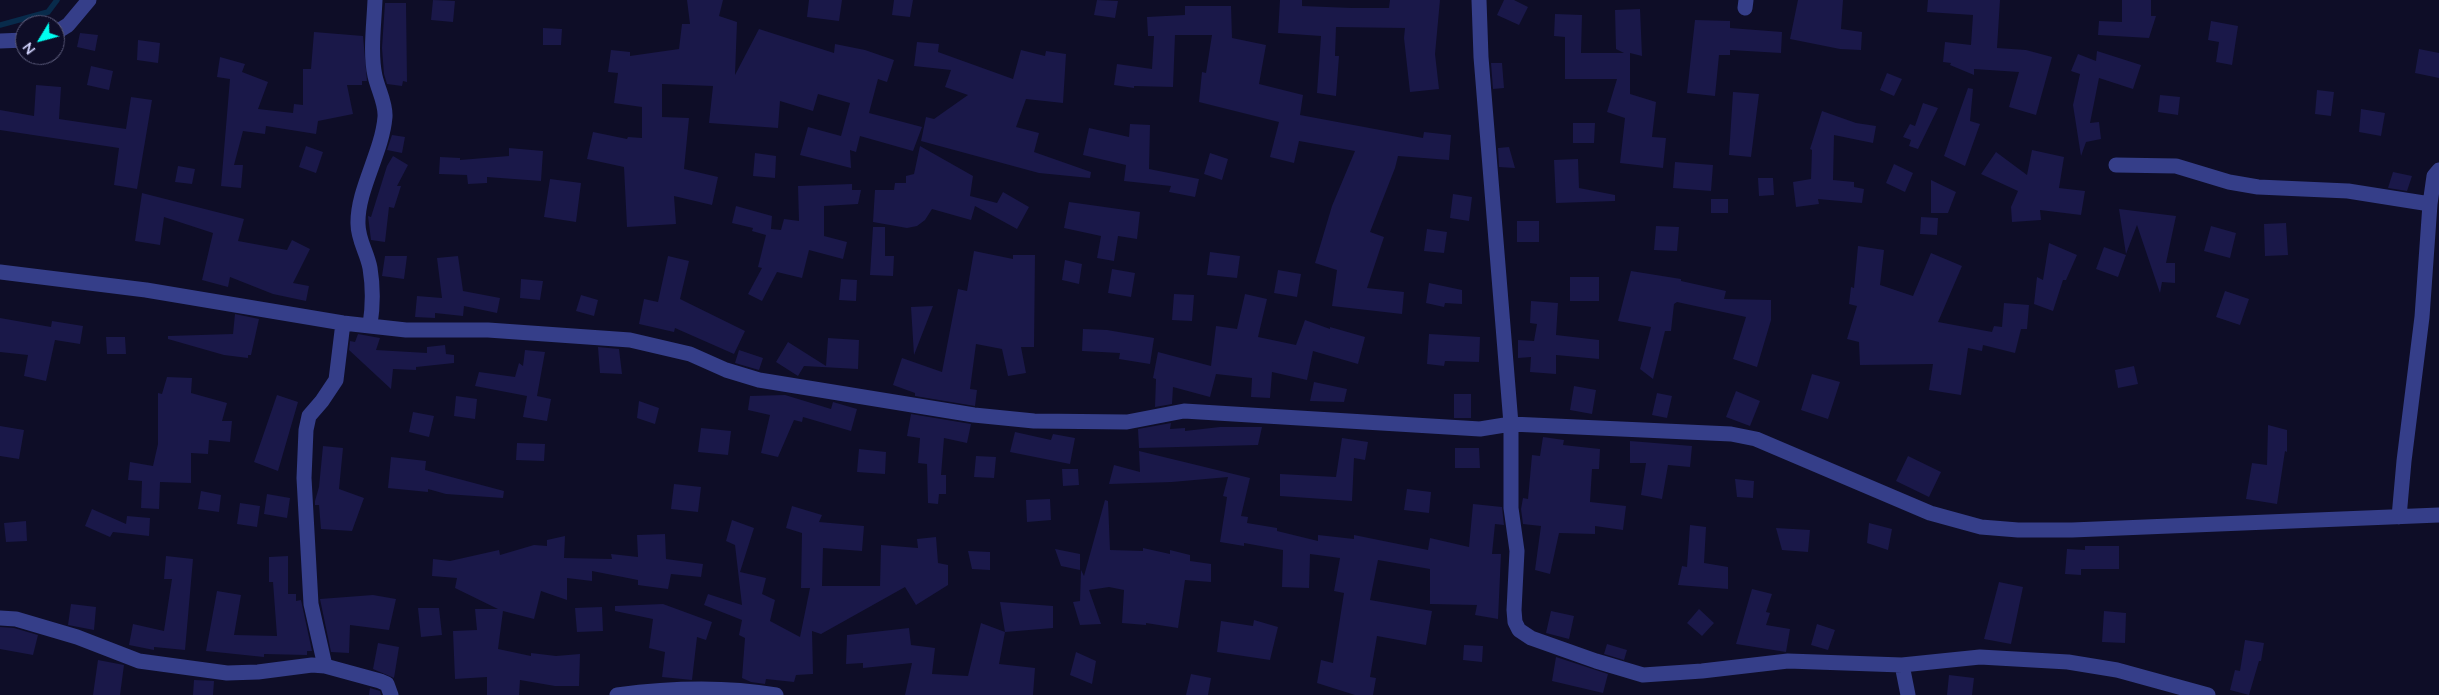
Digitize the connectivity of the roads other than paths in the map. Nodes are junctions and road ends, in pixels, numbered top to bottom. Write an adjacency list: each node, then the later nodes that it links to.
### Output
1 (89, 0): 4 (street)
2 (375, 0): 12 (street)
3 (1479, 0): 13 (street)
4 (65, 27)
5 (15, 40): 6 (street)
6 (0, 41)
7 (2116, 165): 9 (street)
8 (2439, 170): 9 (street)
9 (2430, 204): 15 (street)
10 (0, 272): 11 (street)
11 (343, 323): 12 (street); 18 (street)
12 (370, 325): 13 (street)
13 (1511, 424): 15 (street); 17 (street)
14 (2439, 515): 15 (street)
15 (2399, 517)
16 (0, 618): 18 (street)
17 (1902, 665): 22 (street); 23 (street)
18 (325, 666): 19 (street)
19 (391, 695)
20 (616, 695): 21 (street)
21 (776, 695)
22 (1908, 695)
23 (2208, 695)

